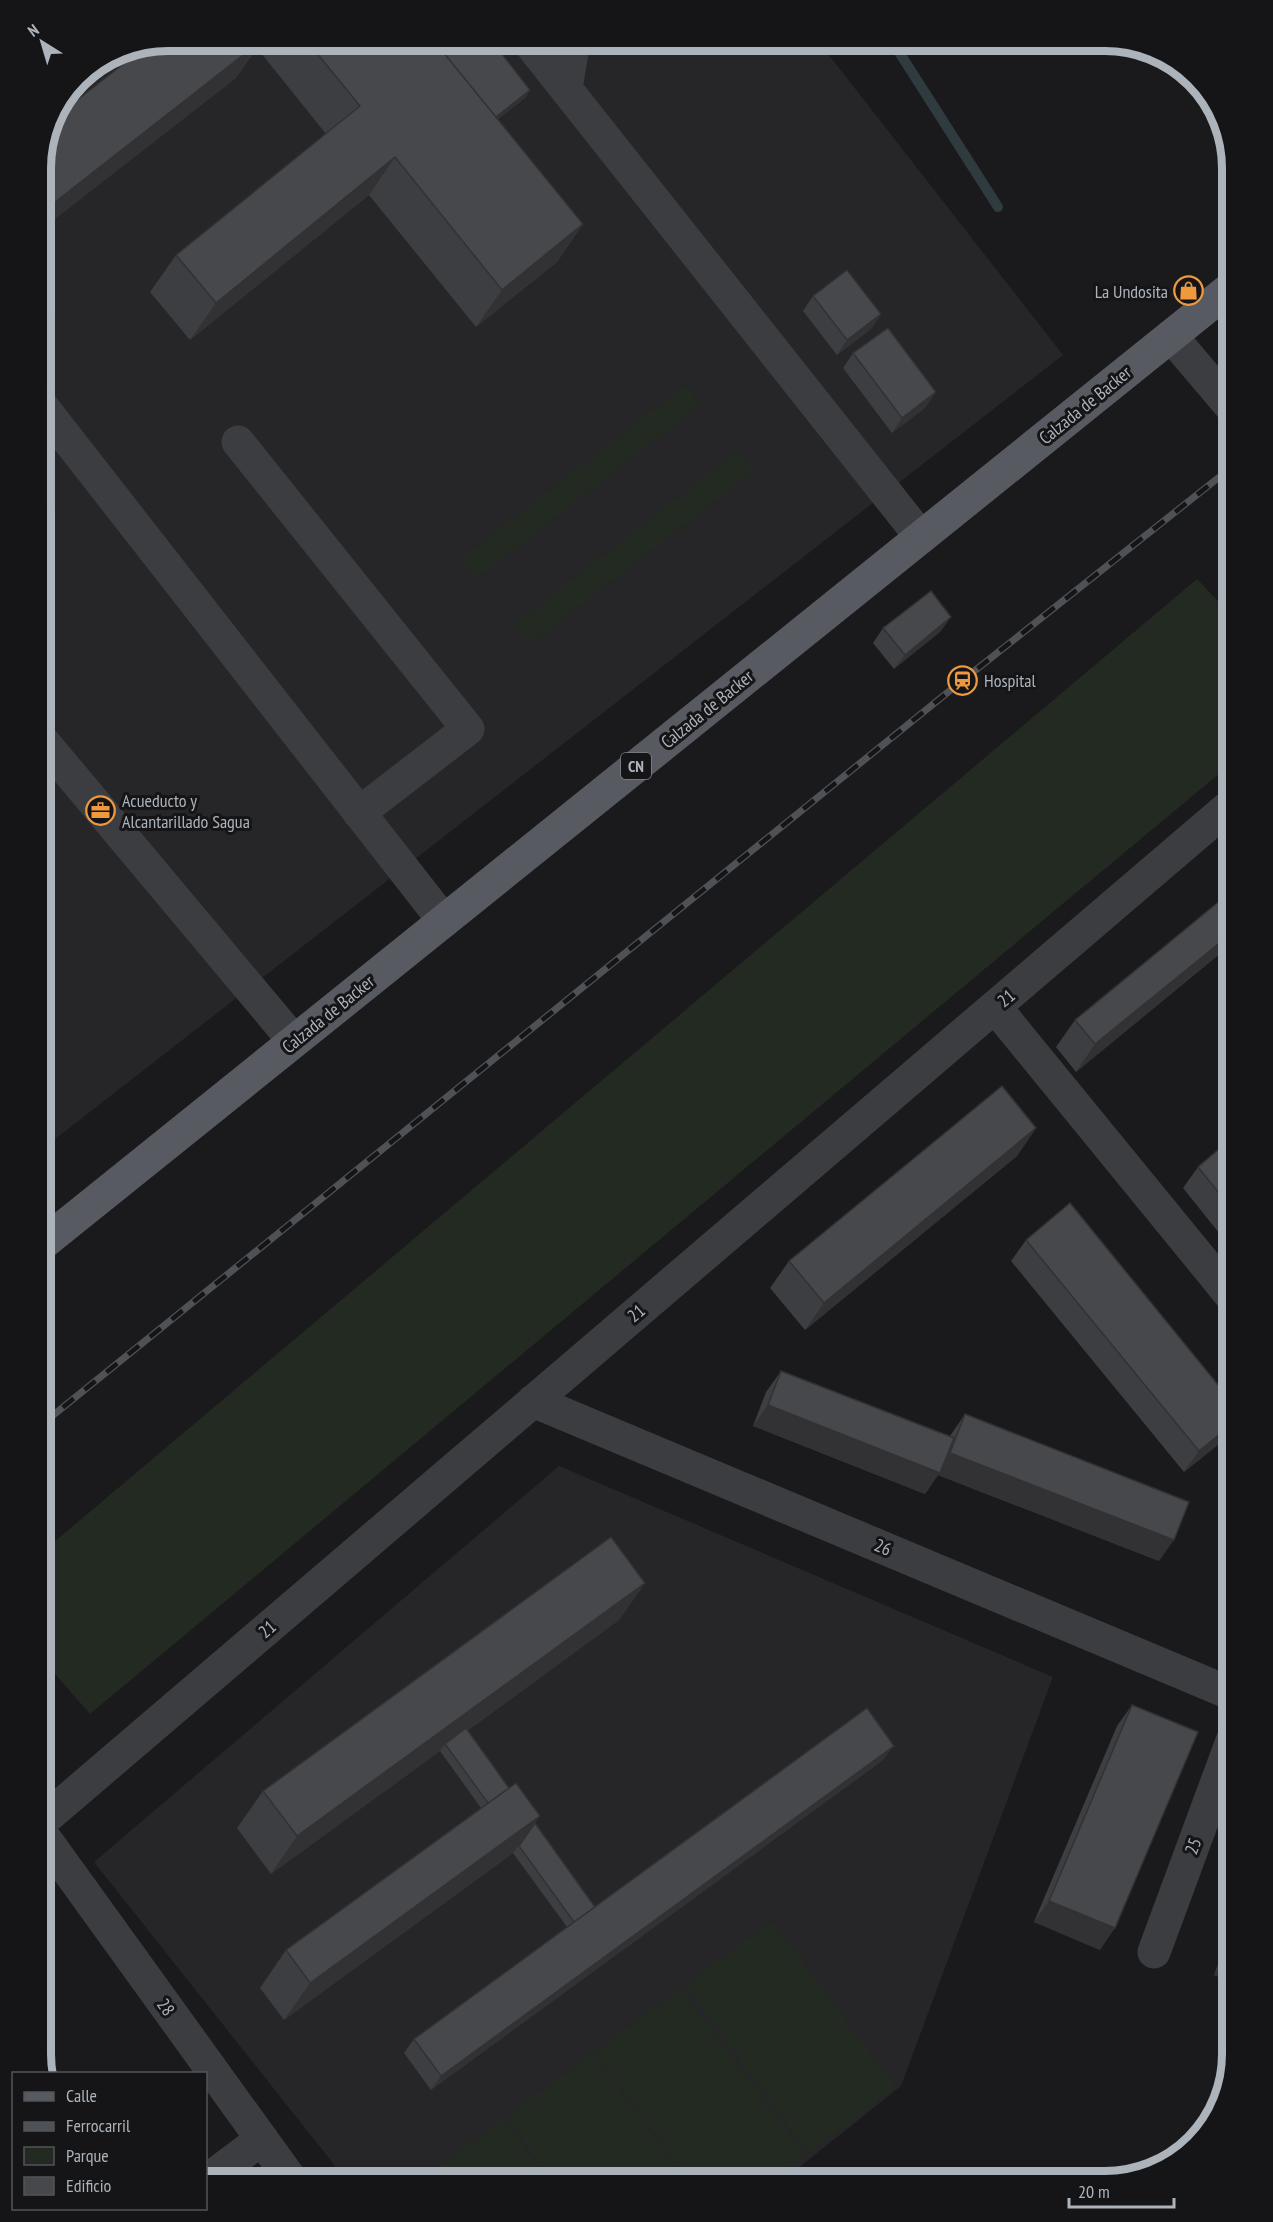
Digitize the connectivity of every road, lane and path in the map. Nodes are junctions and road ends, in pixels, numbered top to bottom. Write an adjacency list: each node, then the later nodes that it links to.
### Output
1 (536, 51): 3 (street)
2 (572, 51): 3 (street)
3 (566, 88): 9 (street)
4 (1222, 296): 5 (main road, Calzada de Backer / CN)
5 (1171, 336): 6 (street); 9 (main road, Calzada de Backer / CN)
6 (1222, 395)
7 (51, 418): 11 (street)
8 (238, 442): 11 (street)
9 (921, 537): 13 (main road, Calzada de Backer / CN)
10 (51, 751): 15 (street)
11 (359, 813): 13 (street)
12 (1222, 813): 14 (street, 21)
13 (444, 921): 15 (main road, Calzada de Backer / CN)
14 (995, 1007): 17 (street); 18 (street, 21)
15 (294, 1041): 16 (main road, Calzada de Backer / CN)
16 (51, 1237)
17 (1222, 1284)
18 (533, 1401): 19 (street, 26); 21 (street, 21)
19 (1222, 1689)
20 (1222, 1770): 23 (street, 25)
21 (51, 1813)
22 (51, 1848): 24 (street, 28)
23 (1154, 1952)
24 (262, 2139): 25 (street); 26 (street, 28)
25 (219, 2171)
26 (285, 2171)

